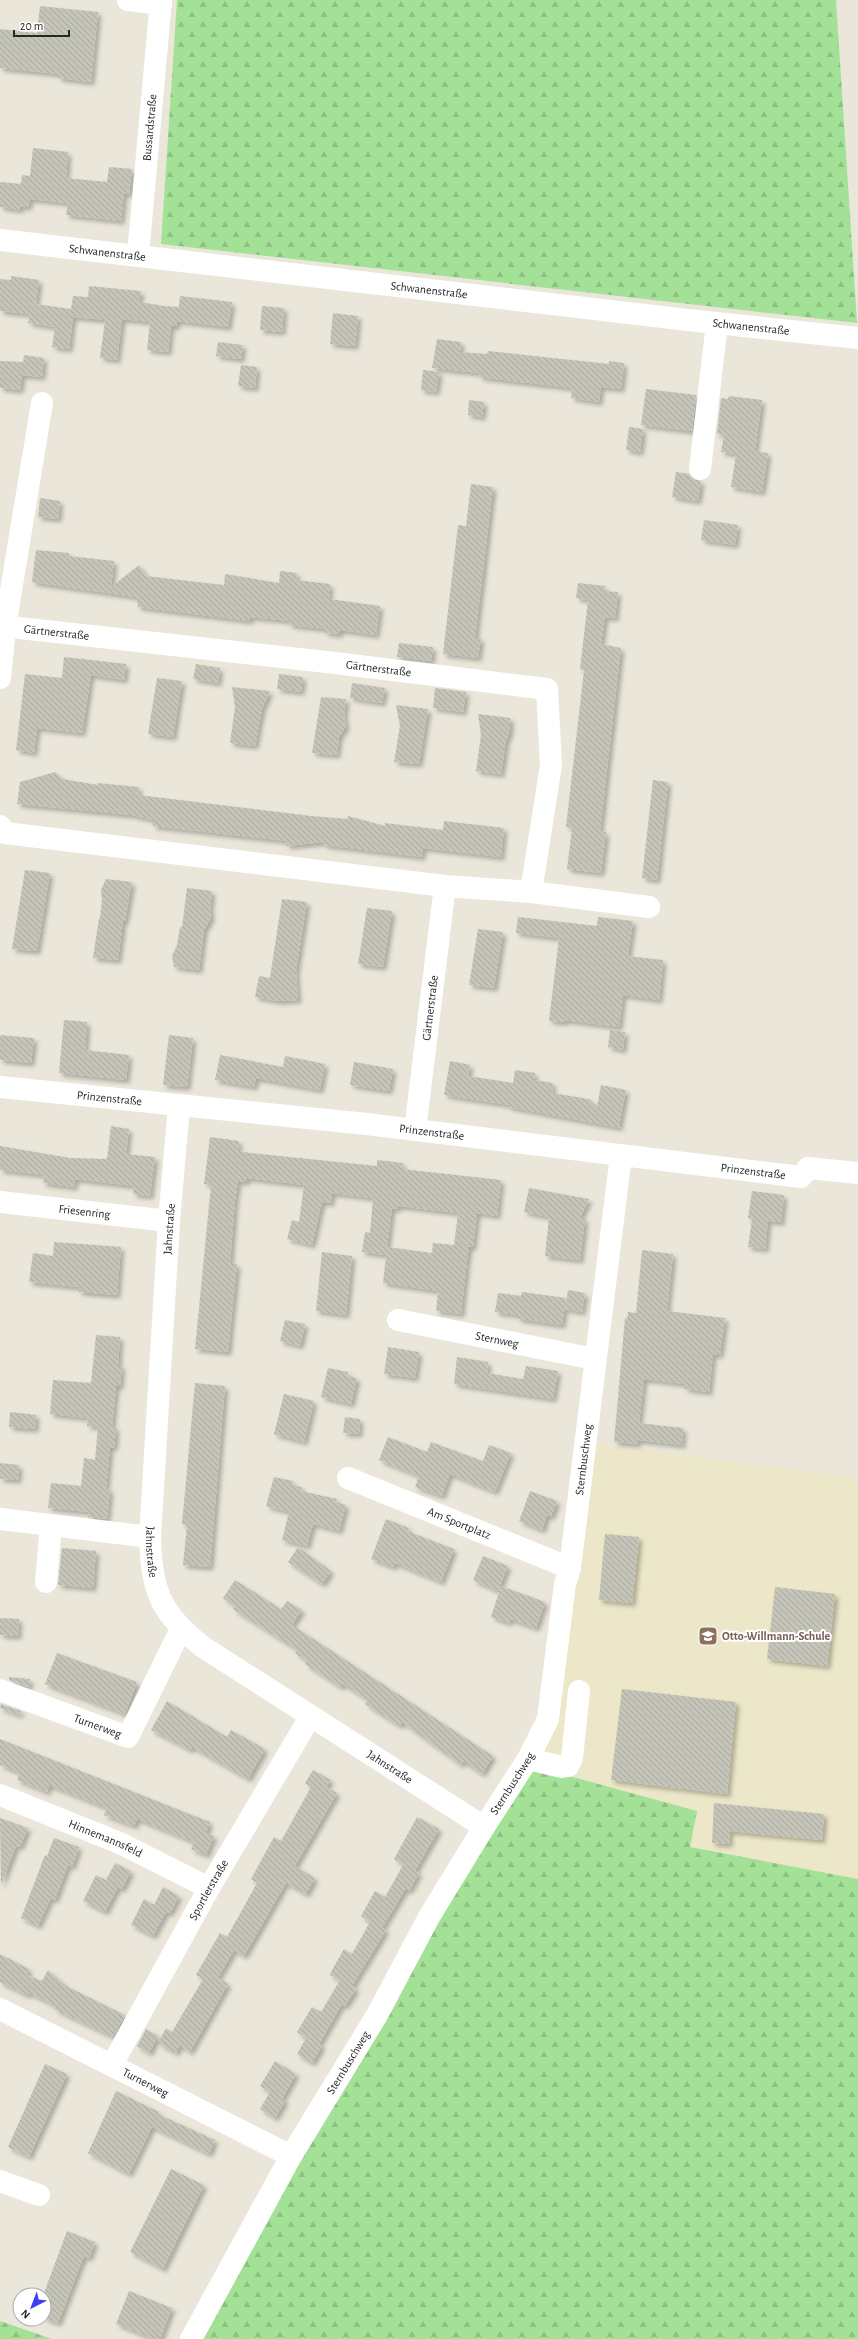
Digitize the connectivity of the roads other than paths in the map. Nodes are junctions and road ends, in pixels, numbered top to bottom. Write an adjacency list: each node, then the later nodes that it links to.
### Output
1 (128, 0): 2 (street)
2 (161, 2): 4 (street, Bussardstraße)
3 (0, 240): 4 (street, Schwanenstraße)
4 (138, 255): 5 (street, Schwanenstraße)
5 (717, 323): 6 (street, Schwanenstraße); 8 (street)
6 (858, 338)
7 (42, 403): 9 (street)
8 (700, 469)
9 (3, 627): 10 (street); 13 (street, Gärtnerstraße)
10 (0, 678)
11 (2, 832): 12 (street)
12 (445, 886): 13 (street); 17 (street, Gärtnerstraße)
13 (531, 892): 14 (street)
14 (649, 908)
15 (0, 1087): 16 (street, Prinzenstraße)
16 (179, 1106): 17 (street, Prinzenstraße); 21 (street, Jahnstraße)
17 (415, 1130): 18 (street, Prinzenstraße)
18 (621, 1155): 19 (street, Prinzenstraße); 23 (street, Sternbuschweg)
19 (858, 1173)
20 (0, 1202): 21 (street, Friesenring)
21 (169, 1222): 27 (street, Jahnstraße)
22 (398, 1320): 23 (street, Sternweg)
23 (595, 1360): 28 (street, Sternbuschweg)
24 (348, 1478): 28 (street, Am Sportplatz)
25 (0, 1518): 26 (street)
26 (51, 1525): 27 (street); 29 (street)
27 (150, 1537): 30 (street, Jahnstraße)
28 (570, 1568): 34 (street, Sternbuschweg)
29 (46, 1582)
30 (181, 1629): 31 (street, Turnerweg); 33 (street, Jahnstraße)
31 (0, 1690)
32 (579, 1691): 34 (street)
33 (310, 1717): 36 (street, Jahnstraße); 37 (street, Sportlerstraße)
34 (528, 1759): 36 (street, Sternbuschweg)
35 (0, 1795): 37 (street, Hinnemannsfeld)
36 (484, 1827): 40 (street, Sternbuschweg)
37 (209, 1888): 39 (street, Sportlerstraße)
38 (0, 2009): 39 (street, Turnerweg)
39 (112, 2065): 40 (street, Turnerweg)
40 (291, 2156): 43 (street, Sternbuschweg)
41 (0, 2181): 42 (street)
42 (39, 2195)
43 (191, 2339)

